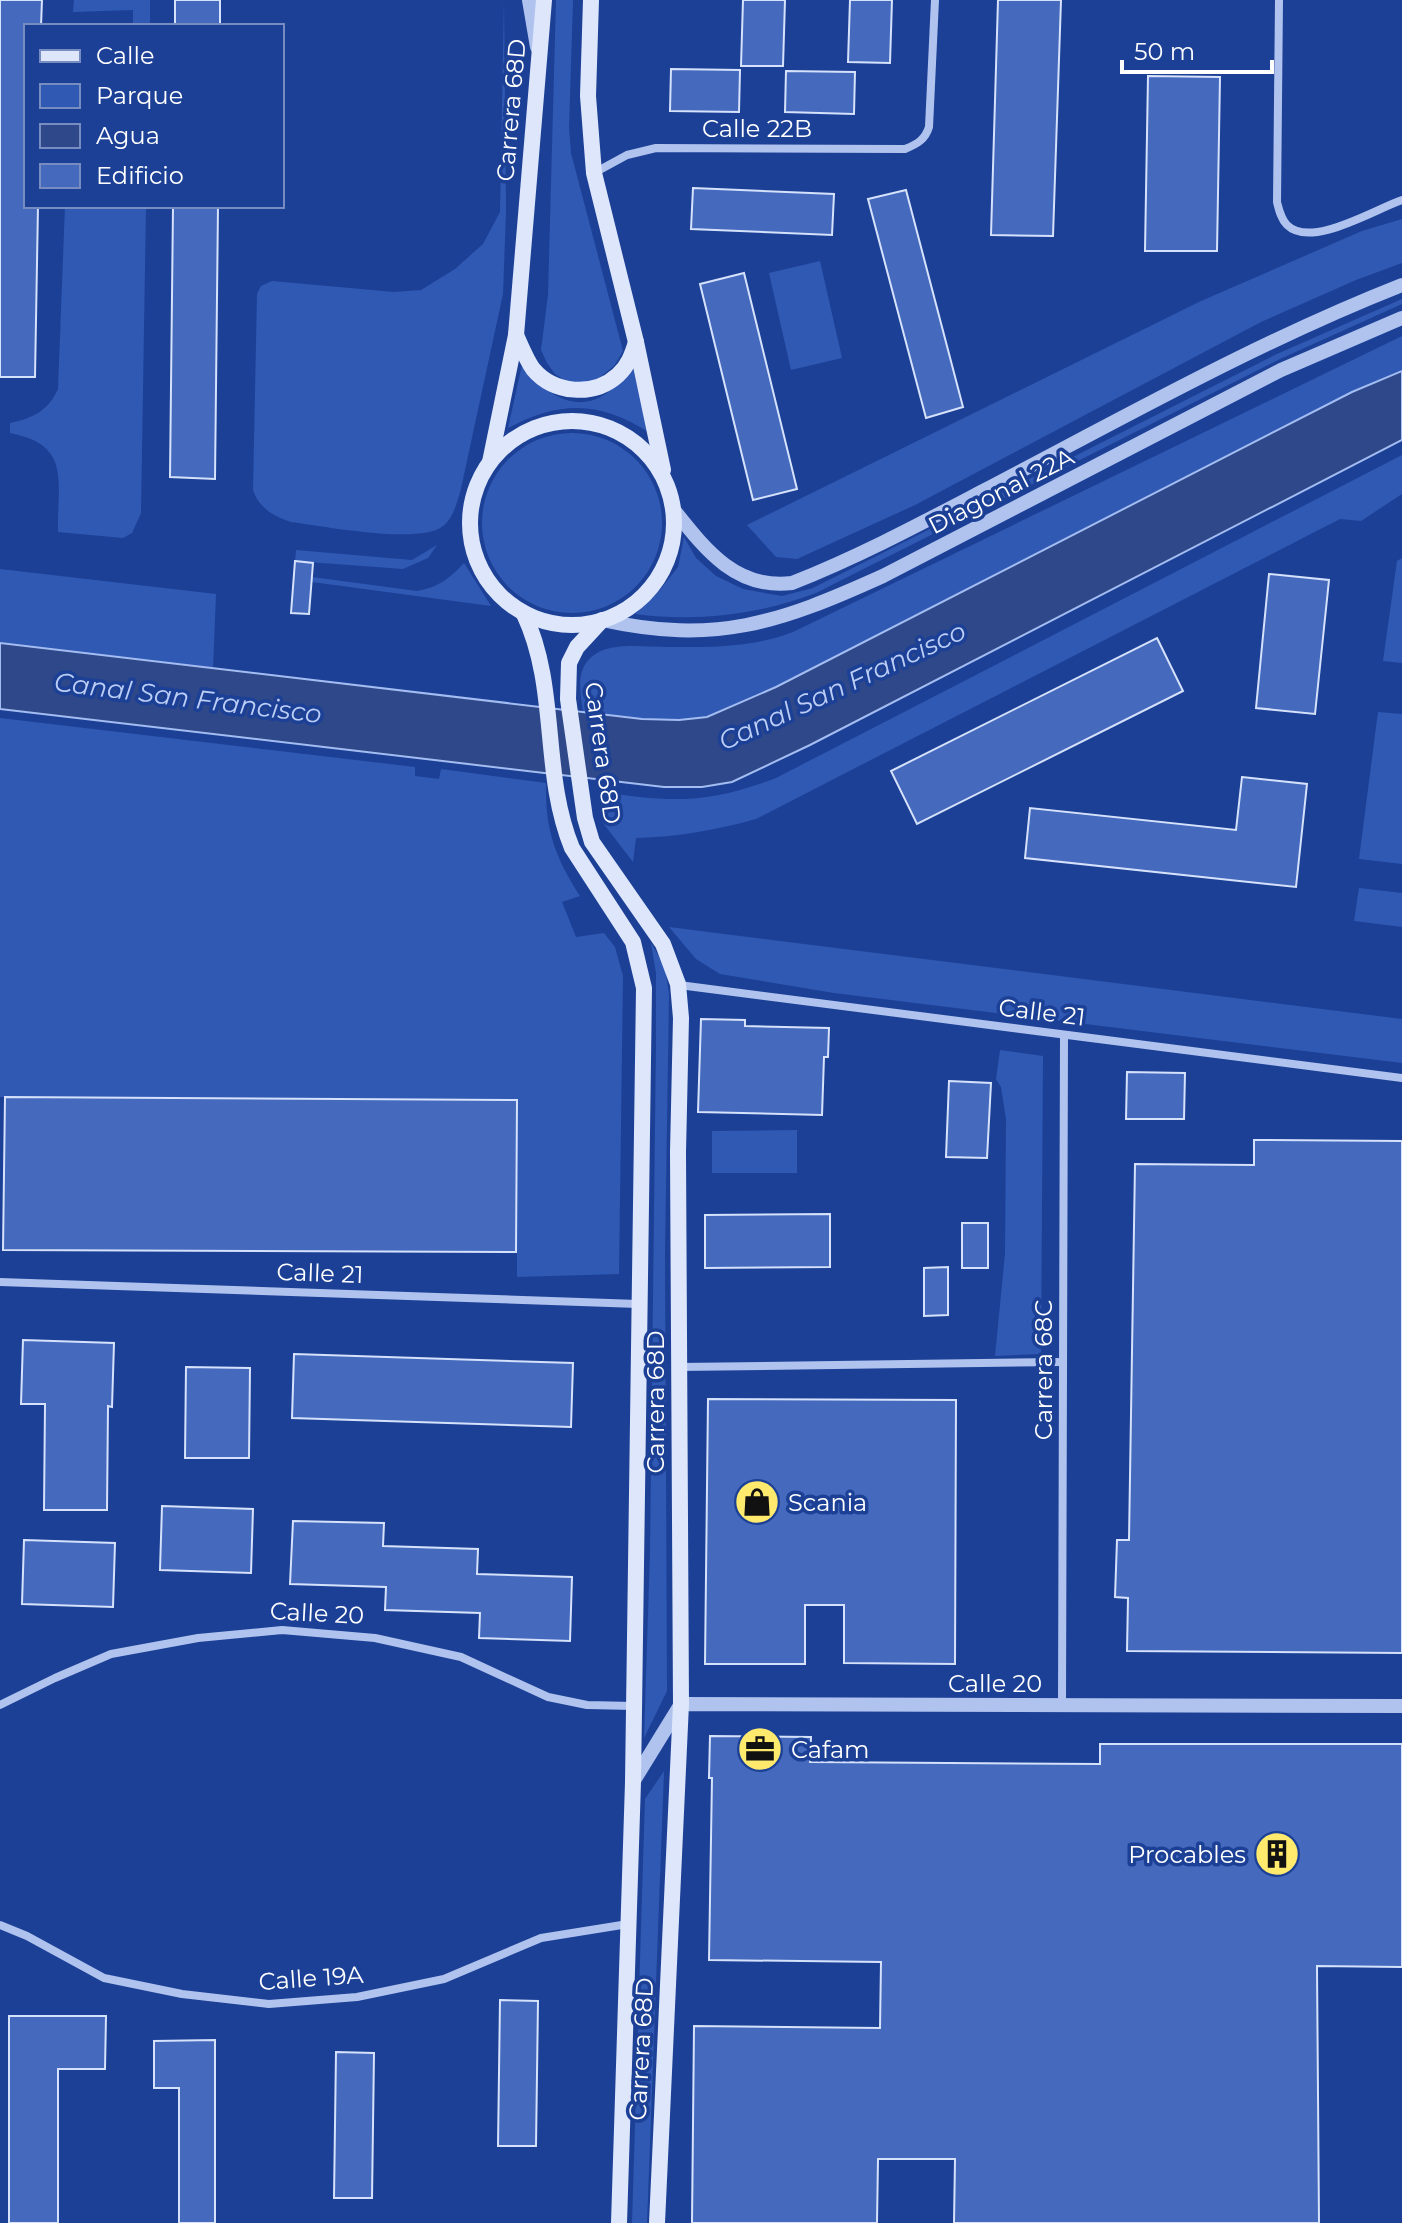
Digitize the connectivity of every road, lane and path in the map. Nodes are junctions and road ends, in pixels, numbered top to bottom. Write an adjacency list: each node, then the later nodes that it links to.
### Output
1 (529, 0): 6 (street)
2 (544, 0): 6 (main road, Carrera 68D)
3 (591, 0): 7 (main road)
4 (935, 0): 7 (street, Calle 22B)
5 (1279, 0): 8 (street)
6 (539, 64): 11 (main road, Carrera 68D)
7 (594, 173): 12 (main road)
8 (1402, 200)
9 (1402, 285): 15 (street, Diagonal 22A)
10 (1402, 318): 17 (street, Diagonal 22A)
11 (516, 335): 12 (main road); 13 (main road, Carrera 68D)
12 (636, 342): 14 (main road)
13 (490, 462): 14 (main road); 16 (main road)
14 (665, 479): 15 (main road)
15 (674, 510): 17 (main road)
16 (524, 614): 17 (main road); 22 (main road, Carrera 68D)
17 (602, 620): 18 (main road, Carrera 68D)
18 (678, 984): 19 (street, Calle 21); 24 (main road, Carrera 68D)
19 (1064, 1035): 20 (street, Calle 21); 23 (street, Carrera 68C)
20 (1402, 1078)
21 (0, 1282): 22 (street, Calle 21)
22 (638, 1304): 28 (main road, Carrera 68D)
23 (1063, 1362): 24 (street); 27 (street, Carrera 68C)
24 (678, 1367): 25 (main road, Carrera 68D)
25 (681, 1704): 27 (street, Calle 20); 30 (street); 34 (main road, Carrera 68D)
26 (0, 1705): 28 (street, Calle 20)
27 (1062, 1705): 29 (street, Calle 20)
28 (634, 1706): 30 (main road, Carrera 68D)
29 (1402, 1706)
30 (633, 1782): 31 (main road, Carrera 68D)
31 (628, 1924): 32 (street, Calle 19A); 33 (main road, Carrera 68D)
32 (0, 1925)
33 (619, 2223)
34 (657, 2223)

